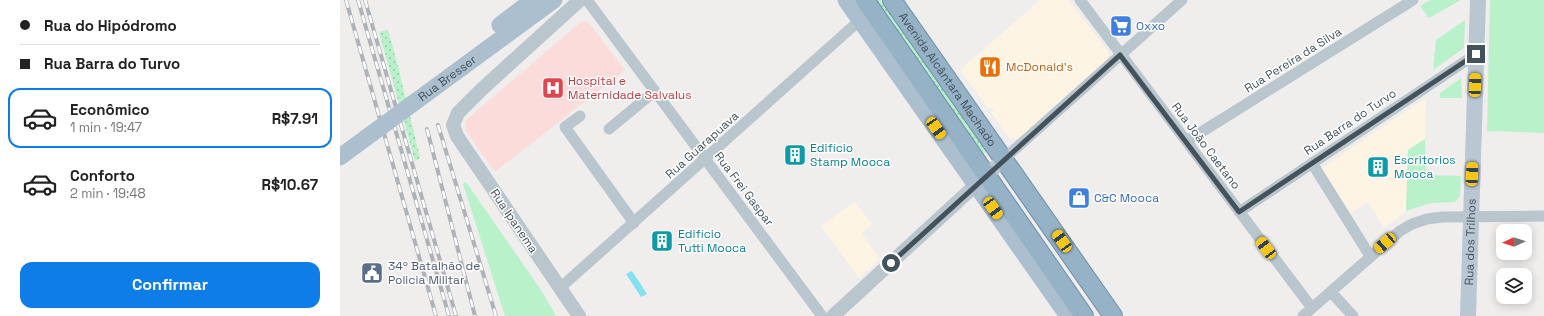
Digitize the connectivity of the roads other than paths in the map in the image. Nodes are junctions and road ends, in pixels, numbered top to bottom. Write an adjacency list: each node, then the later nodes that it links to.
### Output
1 (534, 0): 19 (main road, Rua Bresser, bridge)
2 (554, 0): 20 (main road, Rua Bresser, bridge)
3 (580, 0): 30 (street, Rua Ipanema)
4 (587, 0): 15 (street, Rua Frei Gaspar)
5 (846, 0): 12 (main road, Avenida Alcântara Machado)
6 (865, 0): 24 (highway, Avenida Alcântara Machado)
7 (892, 0): 21 (highway, Avenida Alcântara Machado)
8 (1080, 0): 14 (street, Rua João Caetano)
9 (1182, 0): 14 (street)
10 (1413, 0): 18 (street, Rua Pereira da Silva)
11 (1478, 0): 13 (main road, Rua dos Trilhos)
12 (860, 20): 22 (street, Rua Guarapuava); 24 (main road, Avenida Alcântara Machado)
13 (1476, 54): 23 (street, Rua Barra do Turvo); 26 (main road, Rua dos Trilhos)
14 (1120, 55): 18 (street, Rua João Caetano); 21 (street)
15 (655, 91): 17 (street); 22 (street, Rua Frei Gaspar)
16 (580, 116): 28 (street)
17 (609, 130)
18 (1187, 141): 25 (street, Rua João Caetano)
19 (340, 143)
20 (340, 157)
21 (1004, 159): 24 (street); 38 (highway, Avenida Alcântara Machado)
22 (706, 160): 28 (street, Rua Guarapuava); 34 (street, Rua Frei Gaspar)
23 (1312, 164): 25 (street, Rua Barra do Turvo); 29 (street)
24 (982, 180): 35 (street); 36 (main road, Avenida Alcântara Machado); 37 (highway, Avenida Alcântara Machado)
25 (1239, 212): 32 (street, Rua João Caetano)
26 (1470, 216): 27 (street); 29 (street); 41 (main road, Rua dos Trilhos)
27 (1544, 216)
28 (634, 223): 30 (street, Rua Guarapuava)
29 (1370, 256): 31 (street)
30 (560, 288): 33 (street, Rua Ipanema)
31 (1331, 292): 32 (street); 40 (street)
32 (1312, 308): 39 (street)
33 (579, 316)
34 (822, 316)
35 (833, 316)
36 (1068, 316)
37 (1084, 316)
38 (1113, 316)
39 (1303, 316)
40 (1353, 316)
41 (1468, 316)

